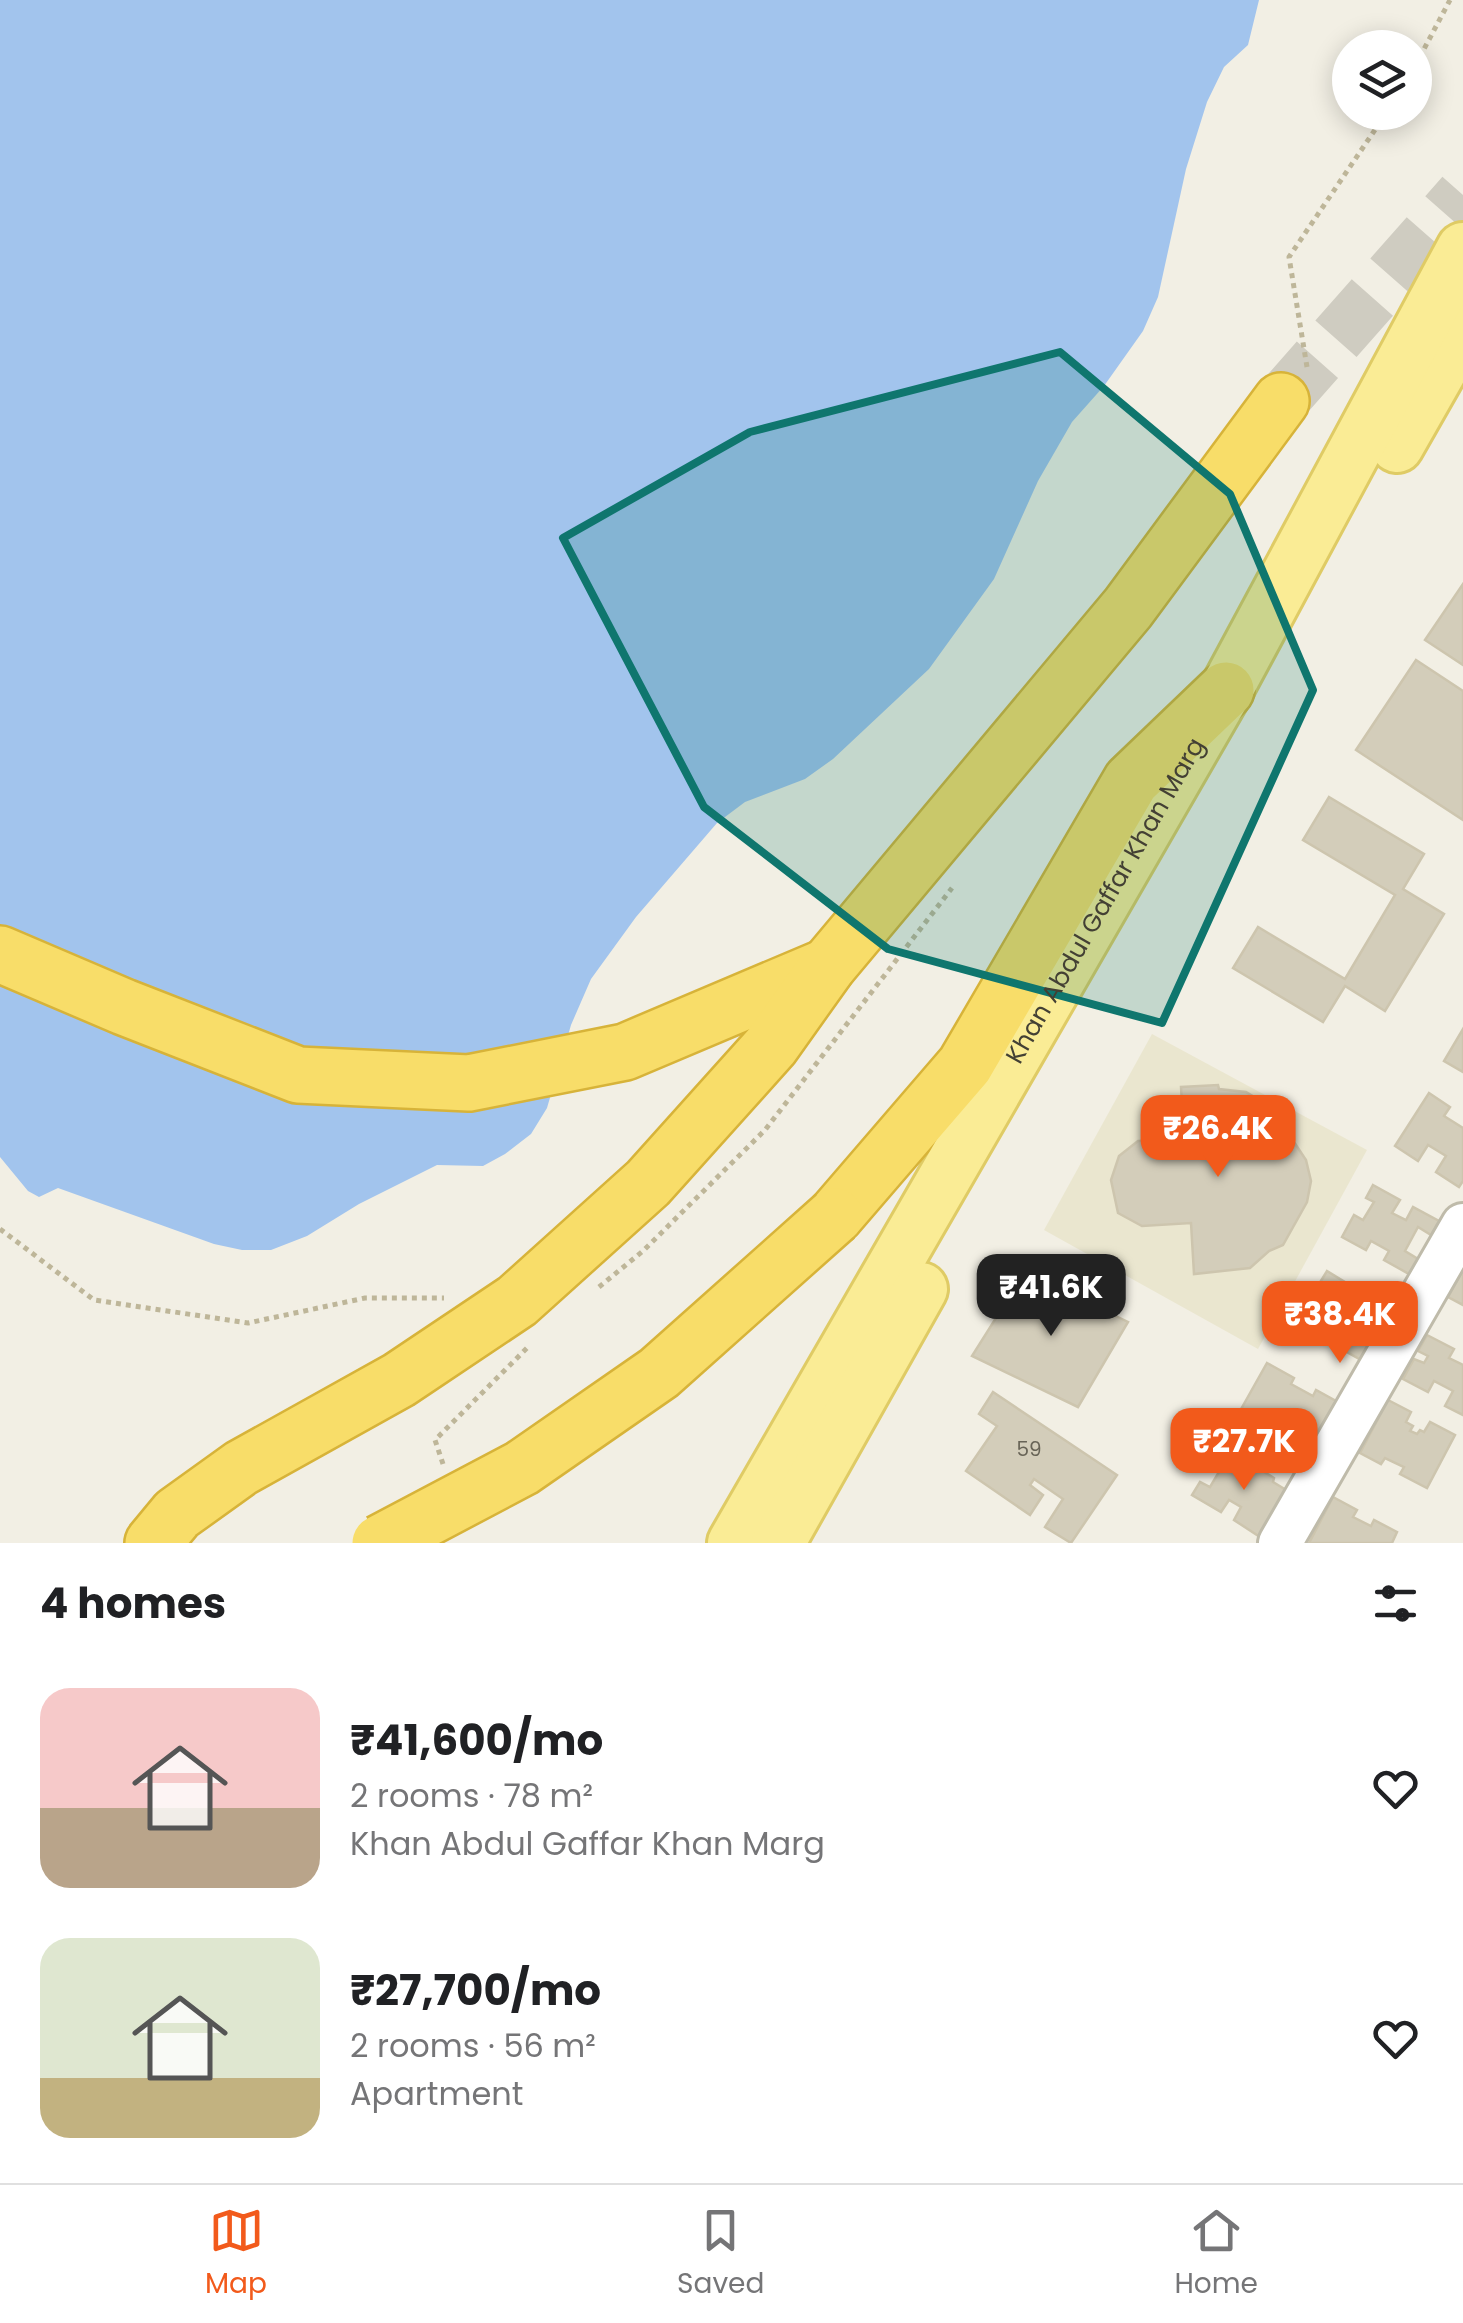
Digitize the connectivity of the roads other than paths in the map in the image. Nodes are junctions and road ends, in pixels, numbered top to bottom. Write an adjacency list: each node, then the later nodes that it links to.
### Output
1 (1463, 249): 4 (main road, Khan Abdul Gaffar Khan Marg)
2 (1463, 330): 11 (main road, Khan Abdul Gaffar Khan Marg)
3 (1281, 401): 6 (highway)
4 (1226, 690): 9 (highway, bridge); 10 (main road, Khan Abdul Gaffar Khan Marg)
5 (0, 954): 6 (highway)
6 (828, 966): 8 (highway)
7 (1463, 1225): 12 (street)
8 (152, 1543)
9 (380, 1543)
10 (734, 1543)
11 (778, 1543)
12 (1280, 1543)

